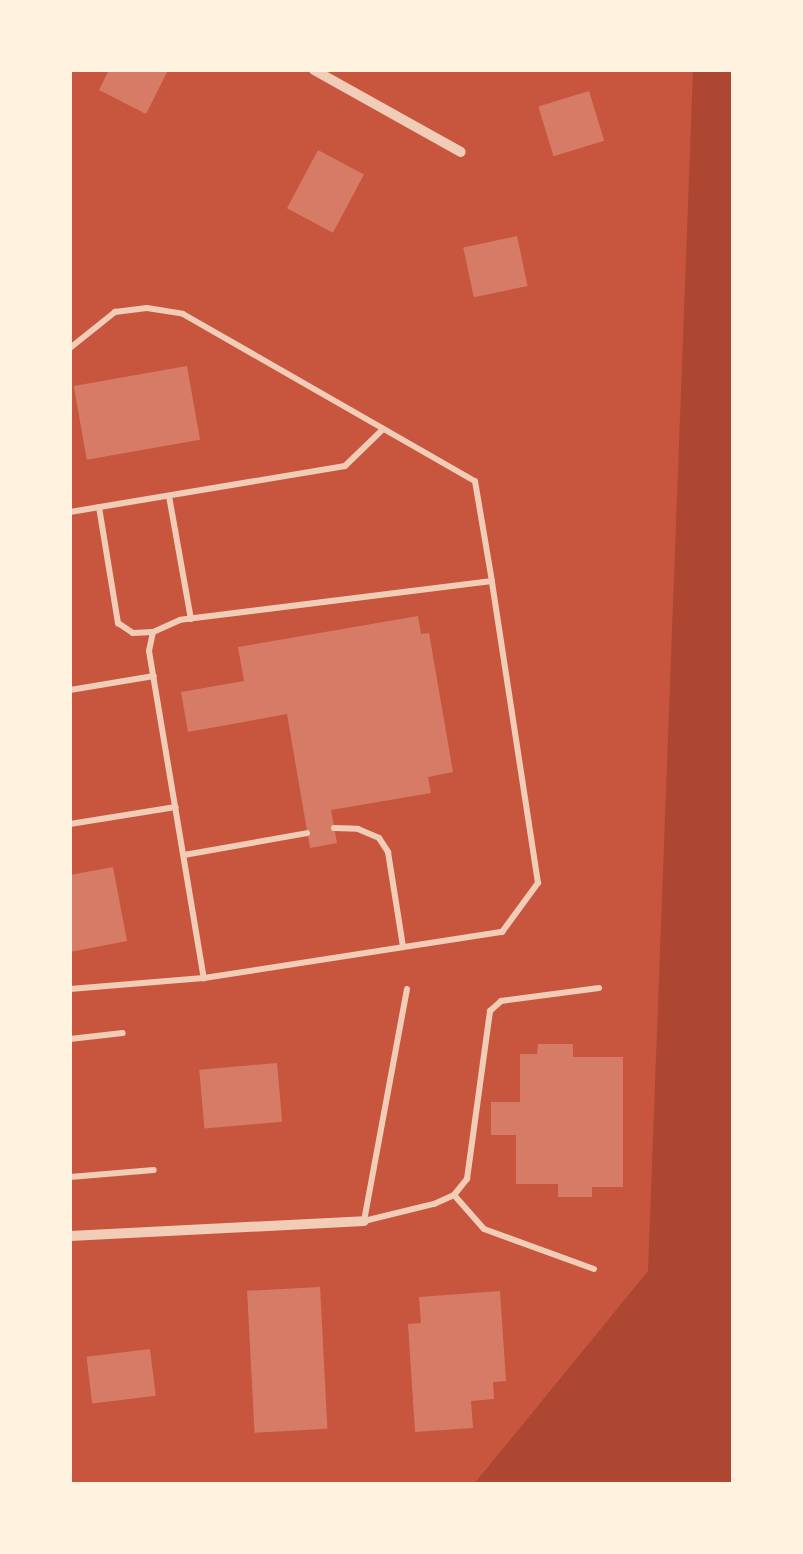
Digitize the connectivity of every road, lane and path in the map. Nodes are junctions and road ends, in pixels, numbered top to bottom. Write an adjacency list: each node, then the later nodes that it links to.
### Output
1 (314, 70): 2 (street)
2 (461, 152)
3 (70, 348): 4 (lane)
4 (383, 430): 5 (lane); 8 (lane)
5 (169, 496): 6 (lane); 9 (lane)
6 (100, 507): 7 (lane); 10 (lane)
7 (70, 512)
8 (492, 582): 9 (lane); 18 (lane)
9 (192, 619): 10 (lane)
10 (154, 632): 11 (lane)
11 (154, 676): 12 (lane); 13 (lane)
12 (70, 690)
13 (176, 806): 14 (lane); 17 (lane)
14 (70, 824)
15 (334, 828): 18 (lane)
16 (307, 833): 17 (lane)
17 (184, 855): 19 (lane)
18 (402, 947): 19 (lane)
19 (204, 978): 21 (lane)
20 (599, 988): 27 (lane)
21 (70, 989)
22 (407, 989): 28 (lane)
23 (124, 1033): 24 (lane)
24 (70, 1039)
25 (154, 1170): 26 (lane)
26 (70, 1177)
27 (454, 1196): 28 (lane); 30 (lane)
28 (364, 1221): 29 (street)
29 (70, 1236)
30 (594, 1268)

